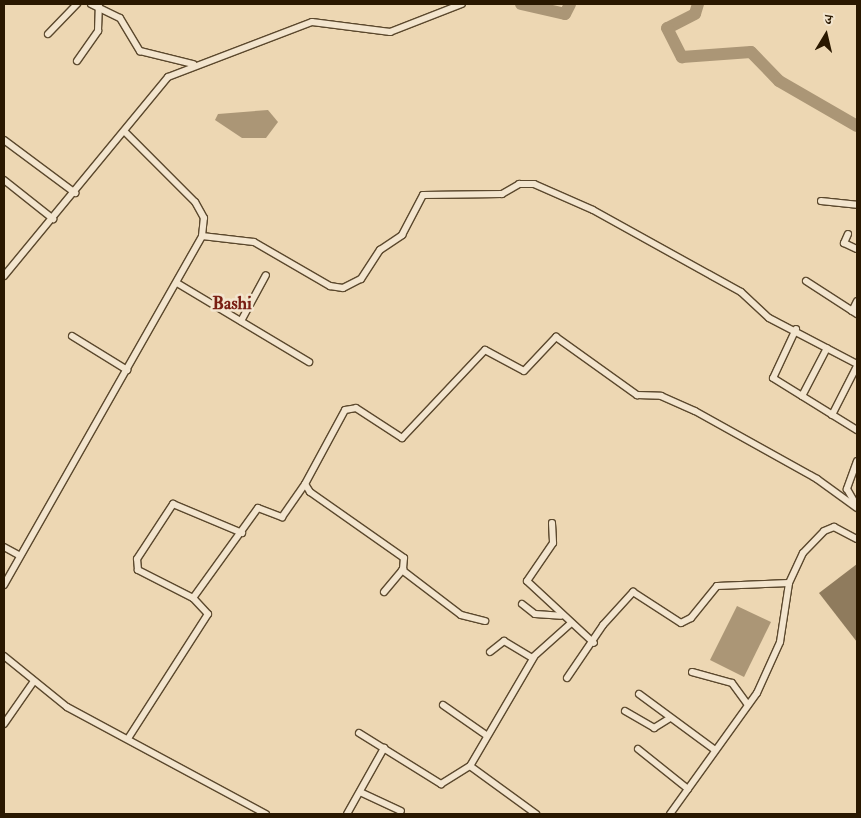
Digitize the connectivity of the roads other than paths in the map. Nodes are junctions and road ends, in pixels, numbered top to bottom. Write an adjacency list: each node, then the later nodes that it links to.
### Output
1 (77, 4): 5 (street)
2 (91, 4): 4 (street)
3 (462, 4): 7 (street)
4 (100, 5): 6 (street); 7 (street)
5 (48, 34)
6 (77, 61)
7 (193, 64): 8 (street)
8 (126, 133): 11 (street); 16 (street)
9 (4, 140): 11 (street)
10 (4, 180): 14 (street)
11 (76, 193): 14 (street)
12 (821, 201): 13 (street)
13 (857, 204)
14 (52, 219): 19 (street)
15 (848, 234): 17 (street)
16 (202, 236): 21 (street); 25 (street)
17 (857, 248)
18 (266, 275): 24 (street)
19 (4, 276)
20 (806, 281): 23 (street)
21 (177, 283): 24 (street); 30 (street)
22 (857, 301): 23 (street)
23 (855, 312)
24 (241, 321): 28 (street)
25 (796, 330): 27 (street); 31 (street)
26 (72, 336): 30 (street)
27 (827, 348): 29 (street); 31 (street)
28 (309, 362)
29 (857, 365): 32 (street)
30 (127, 370): 41 (street)
31 (802, 396): 32 (street)
32 (832, 415): 33 (street)
33 (857, 430)
34 (857, 461): 36 (street)
35 (305, 484): 36 (street); 38 (street); 42 (street)
36 (857, 507)
37 (552, 523): 48 (street)
38 (242, 533): 46 (street); 46 (street)
39 (857, 538): 43 (street)
40 (4, 547): 41 (street)
41 (20, 556): 44 (street)
42 (402, 570): 45 (street); 49 (street)
43 (789, 583): 51 (street); 60 (street)
44 (4, 585)
45 (384, 592)
46 (193, 598): 66 (street)
47 (522, 604): 48 (street)
48 (561, 616): 50 (street)
49 (485, 621)
50 (570, 624): 51 (street); 54 (street)
51 (594, 643): 56 (street)
52 (490, 652): 54 (street)
53 (4, 656): 57 (street)
54 (534, 657): 65 (street)
55 (692, 672): 60 (street)
56 (567, 678)
57 (34, 681): 63 (street); 66 (street)
58 (639, 694): 62 (street)
59 (443, 705): 65 (street)
60 (748, 705): 69 (street)
61 (625, 711): 62 (street)
62 (670, 718): 69 (street)
63 (4, 724)
64 (359, 733): 67 (street)
65 (486, 736): 70 (street)
66 (129, 737): 74 (street)
67 (384, 748): 70 (street); 72 (street)
68 (638, 749): 71 (street)
69 (715, 750): 71 (street)
70 (470, 766): 76 (street)
71 (688, 789): 77 (street)
72 (360, 792): 73 (street); 75 (street)
73 (400, 811)
74 (266, 814)
75 (347, 814)
76 (536, 814)
77 (671, 814)

